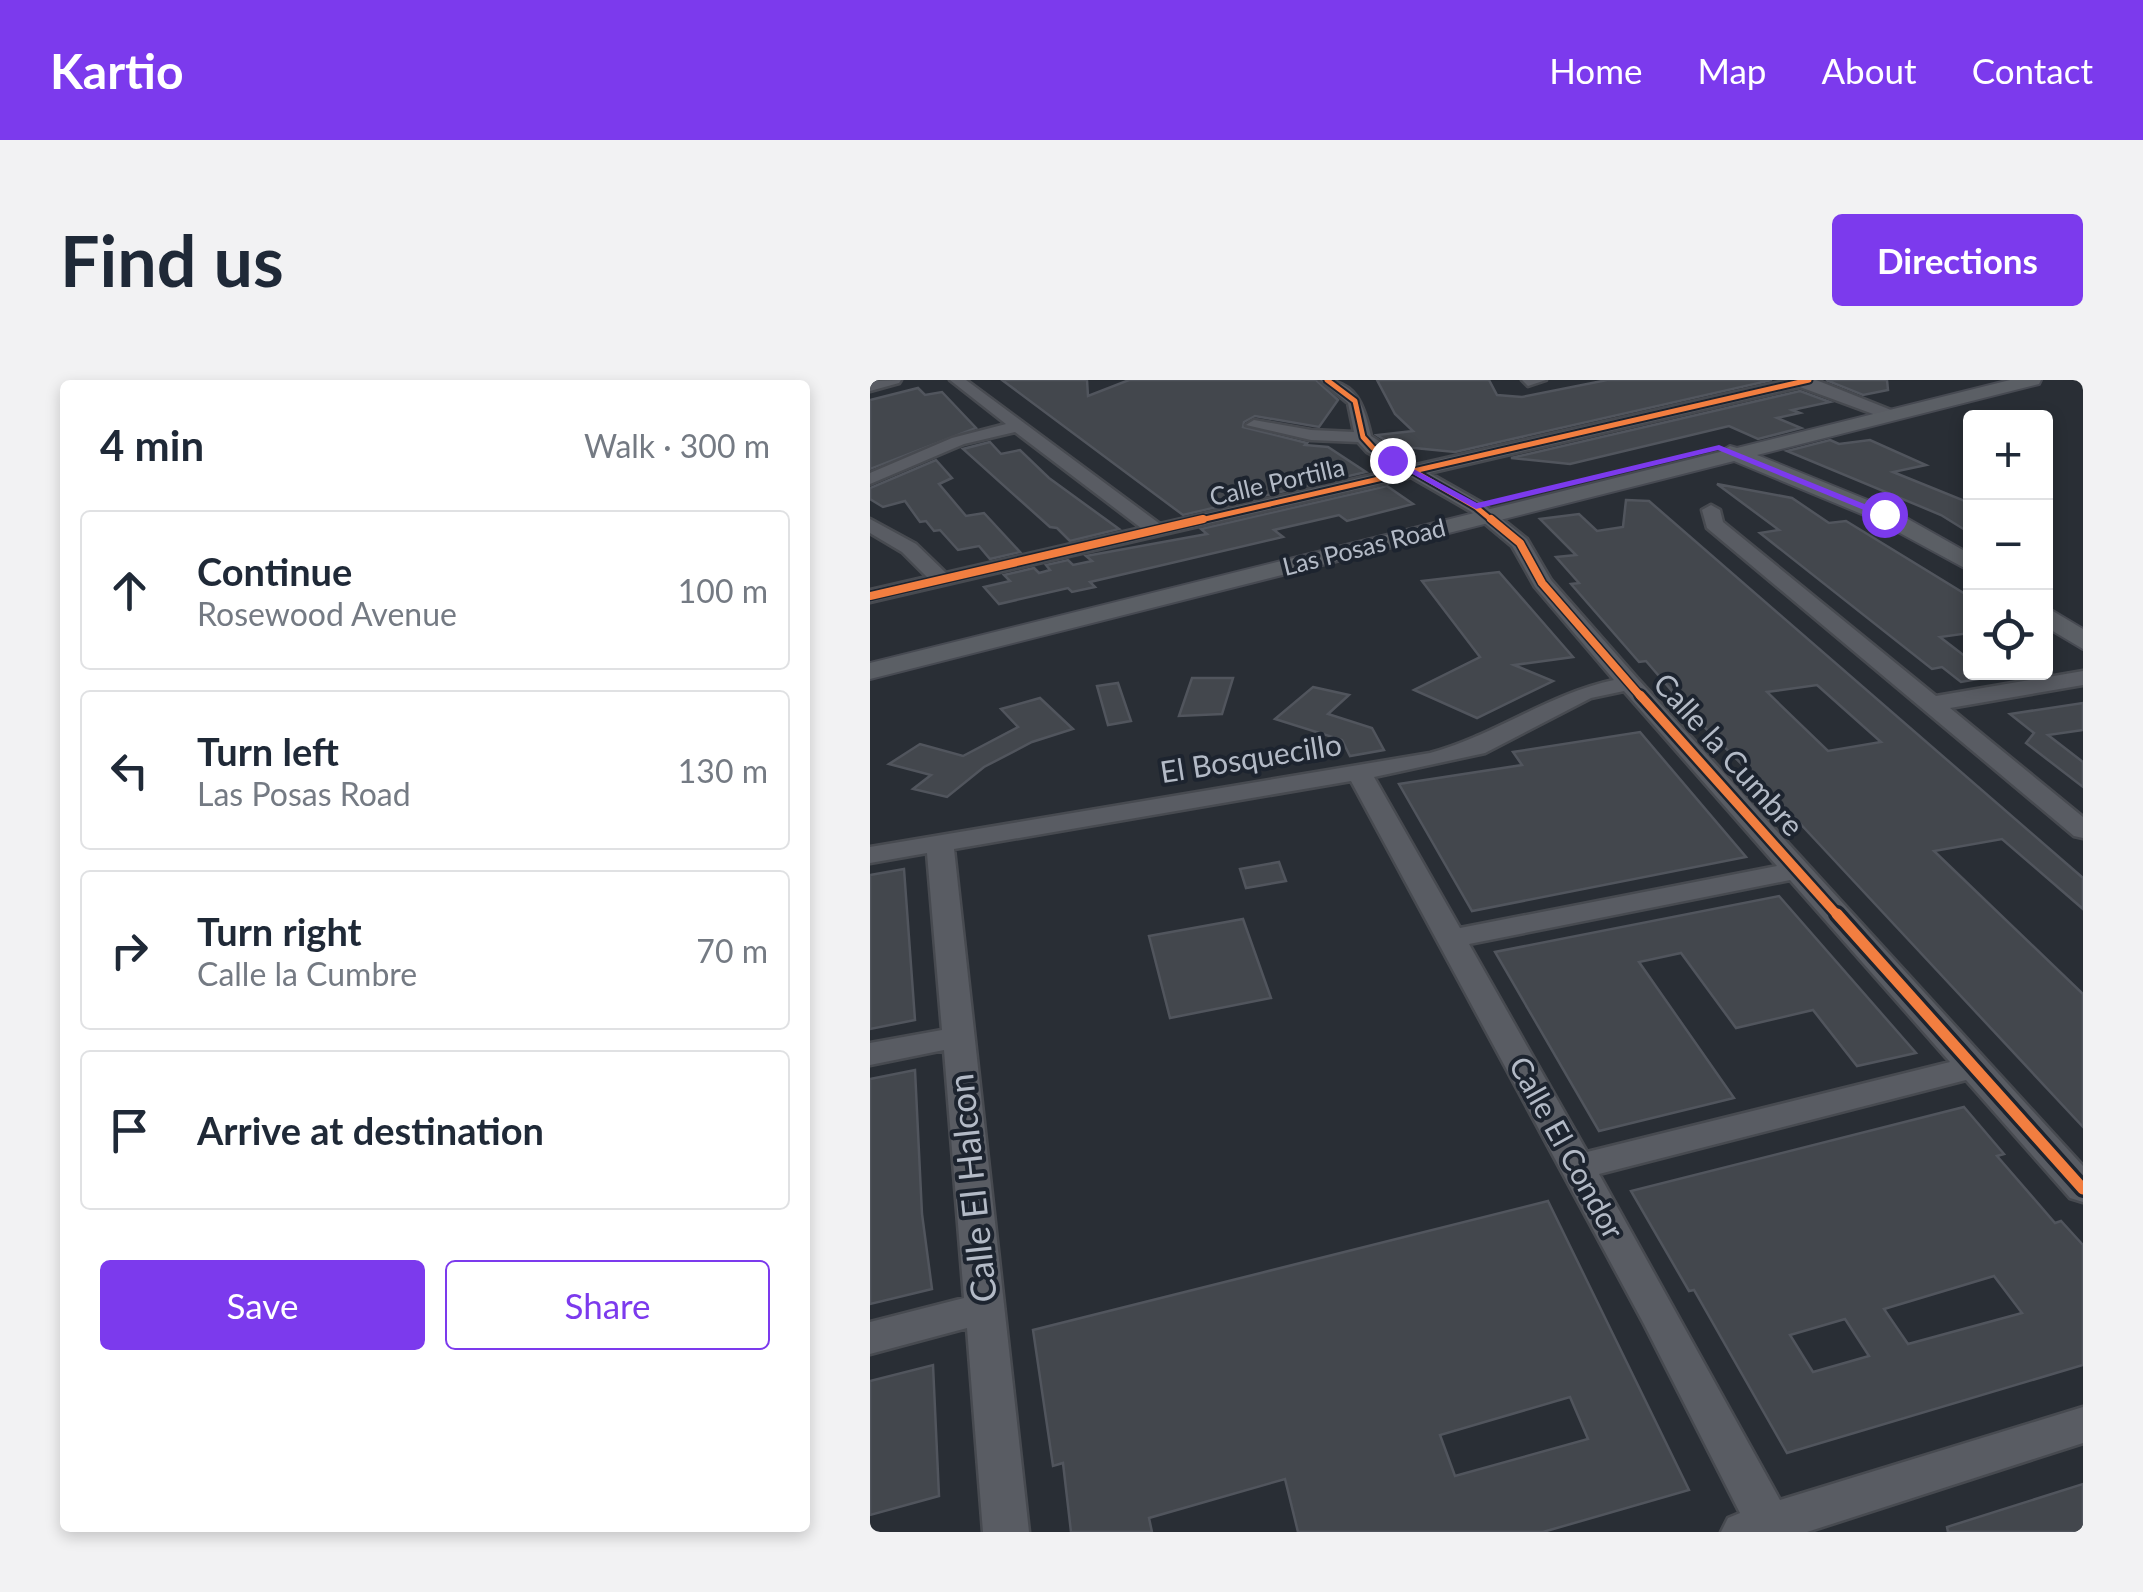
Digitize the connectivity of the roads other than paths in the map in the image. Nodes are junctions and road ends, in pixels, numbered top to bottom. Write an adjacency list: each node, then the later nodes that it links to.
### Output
1 (894, 380): 7 (street)
2 (957, 380): 10 (street)
3 (1327, 380): 11 (street)
4 (1996, 380): 8 (main road, Las Posas Road)
5 (2032, 380): 8 (main road, Las Posas Road)
6 (1802, 381): 8 (street); 13 (street, Calle Portilla)
7 (870, 386)
8 (1884, 412): 12 (main road, Las Posas Road)
9 (1254, 425): 11 (street)
10 (1019, 426): 14 (street); 18 (street)
11 (1363, 437): 13 (street, Calle la Cumbre)
12 (1728, 451): 16 (main road, Las Posas Road); 19 (main road)
13 (1414, 472): 16 (street, Calle la Cumbre); 18 (street, Calle Portilla)
14 (870, 479)
15 (1711, 510): 28 (street)
16 (1482, 511): 24 (main road, Las Posas Road); 25 (main road, Las Posas Road); 27 (street, Calle la Cumbre)
17 (870, 525): 20 (street)
18 (1156, 530): 20 (street, Calle Portilla)
19 (1963, 559)
20 (941, 579): 21 (street, Calle Portilla)
21 (870, 596)
22 (2053, 621): 23 (main road)
23 (2083, 641)
24 (870, 658)
25 (870, 672)
26 (2083, 678): 28 (street)
27 (1630, 683): 29 (street, El Bosquecillo); 33 (street, Calle la Cumbre)
28 (1930, 704): 30 (street)
29 (1360, 774): 31 (street, El Bosquecillo); 34 (street, Calle El Condor)
30 (2083, 830)
31 (940, 843): 32 (street, El Bosquecillo); 35 (street, Calle El Halcon)
32 (870, 855)
33 (1798, 870): 34 (street); 37 (street, Calle la Cumbre)
34 (1450, 939): 38 (street, Calle El Condor)
35 (957, 1037): 36 (street); 40 (street, Calle El Halcon)
36 (870, 1054)
37 (1973, 1067): 38 (street); 39 (street, Calle la Cumbre)
38 (1576, 1167): 43 (street, Calle El Condor)
39 (2083, 1190)
40 (986, 1308): 41 (street); 44 (street, Calle El Halcon)
41 (870, 1338)
42 (2083, 1425): 43 (street)
43 (1756, 1528)
44 (1006, 1532)

